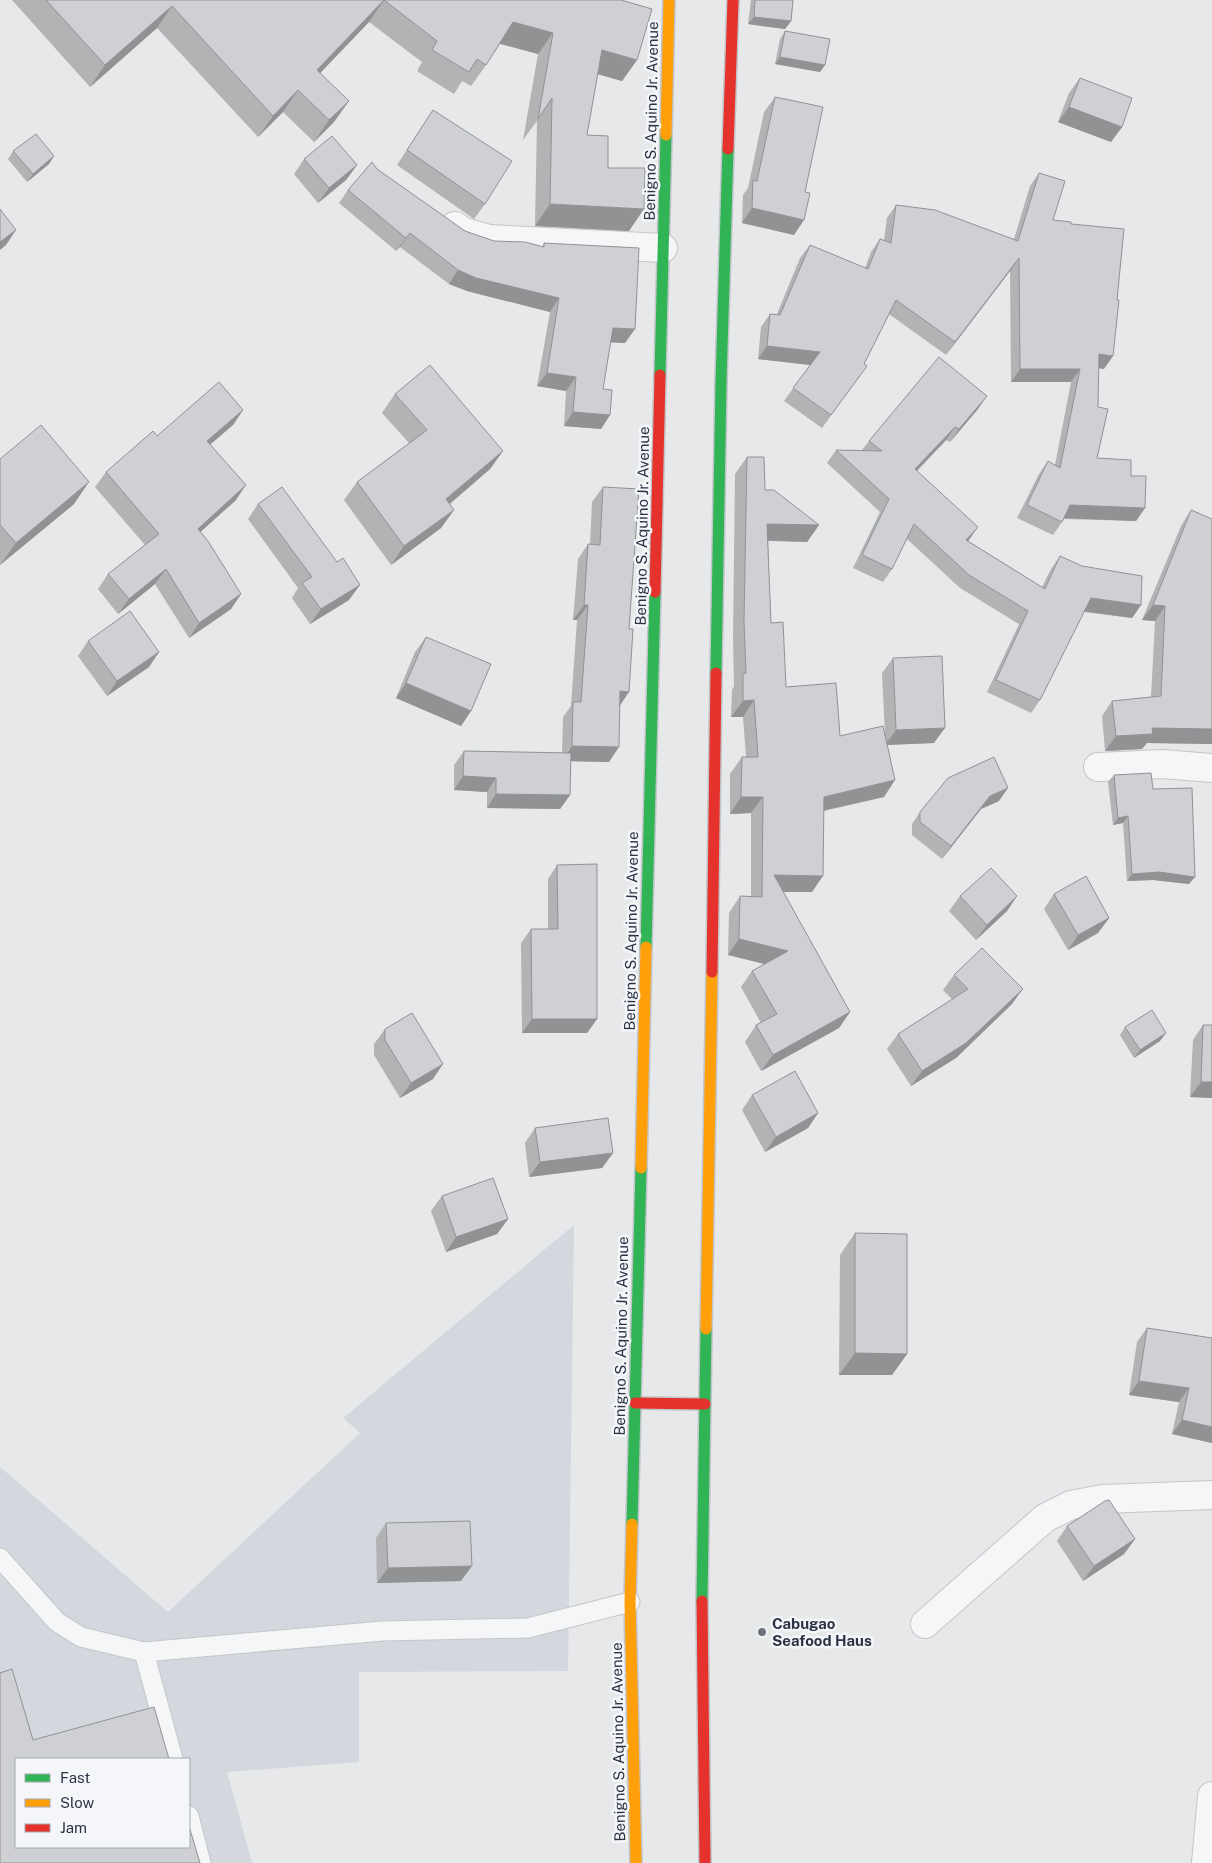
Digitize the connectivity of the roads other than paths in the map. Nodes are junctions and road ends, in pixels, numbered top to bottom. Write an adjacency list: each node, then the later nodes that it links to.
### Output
1 (669, 0): 4 (main road, Benigno S. Aquino Jr. Avenue)
2 (733, 0): 8 (main road)
3 (436, 212): 4 (street)
4 (663, 248): 7 (main road, Benigno S. Aquino Jr. Avenue)
5 (1098, 767): 6 (street)
6 (1212, 768)
7 (635, 1403): 8 (main road); 11 (main road, Benigno S. Aquino Jr. Avenue)
8 (705, 1404): 19 (main road)
9 (1212, 1495): 12 (street)
10 (0, 1558): 13 (lane)
11 (630, 1602): 13 (lane); 18 (main road, Benigno S. Aquino Jr. Avenue)
12 (925, 1624)
13 (144, 1652): 14 (lane)
14 (173, 1758)
15 (1212, 1796): 20 (street)
16 (190, 1820): 17 (lane)
17 (202, 1863)
18 (636, 1863)
19 (705, 1863)
20 (1206, 1863)

